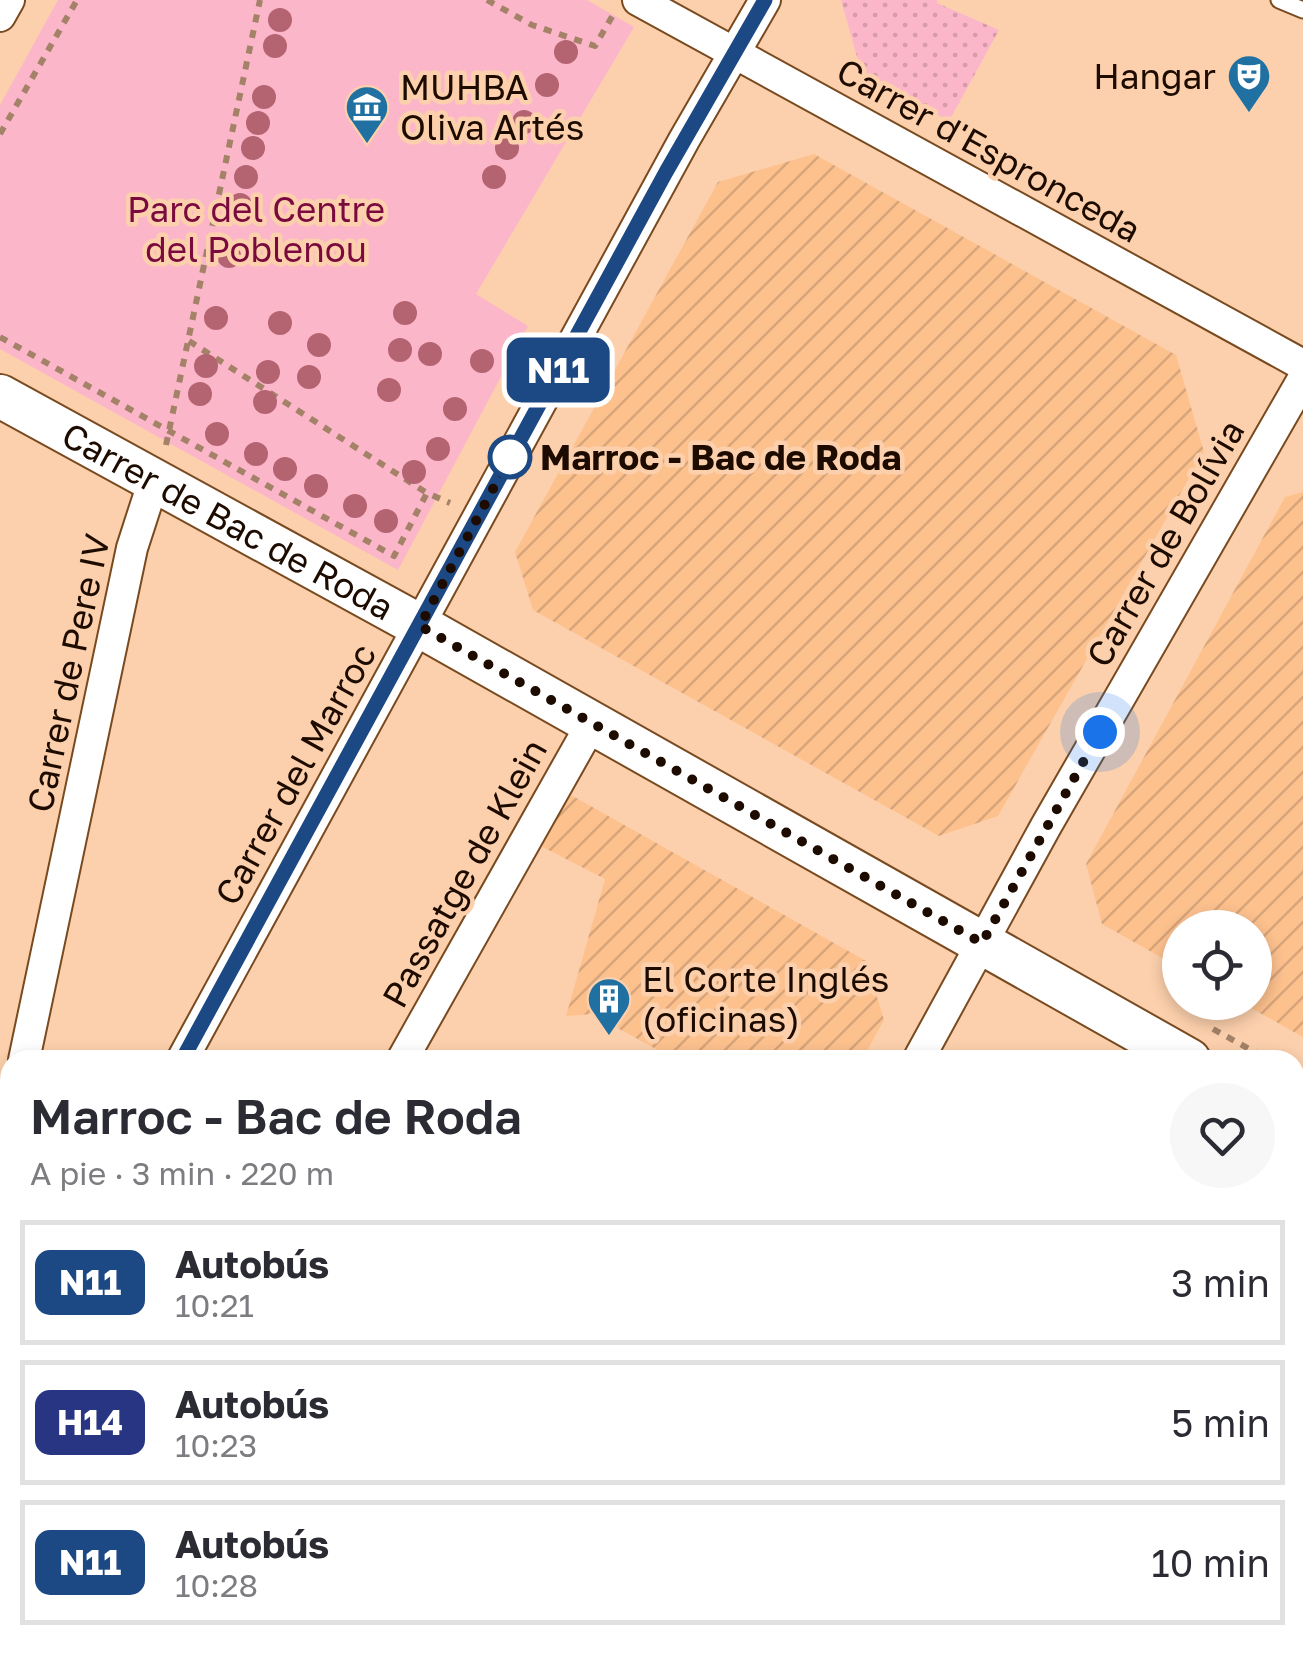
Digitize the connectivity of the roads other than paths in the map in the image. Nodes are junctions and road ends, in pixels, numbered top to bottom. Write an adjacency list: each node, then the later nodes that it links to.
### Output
1 (9, 0): 6 (street)
2 (765, 0): 7 (street, Carrer del Marroc)
3 (1279, 0): 5 (lane)
4 (626, 6): 7 (street, Carrer d'Espronceda)
5 (1303, 10)
6 (0, 16)
7 (734, 53): 8 (street, Carrer d'Espronceda); 12 (street, Carrer del Marroc)
8 (1303, 366)
9 (1303, 379): 14 (street, Carrer de Bolívia)
10 (0, 396): 11 (main road, Carrer de Bac de Roda)
11 (154, 480): 12 (main road, Carrer de Bac de Roda); 15 (street, Carrer de Pere IV)
12 (420, 626): 13 (main road, Carrer de Bac de Roda); 16 (street, Carrer del Marroc)
13 (592, 723): 14 (main road, Carrer de Bac de Roda); 17 (street, Passatge de Klein)
14 (982, 943): 18 (street, Carrer de Bolívia); 19 (main road, Carrer de Bac de Roda)
15 (26, 1050)
16 (187, 1050)
17 (408, 1050)
18 (923, 1050)
19 (1172, 1050)

